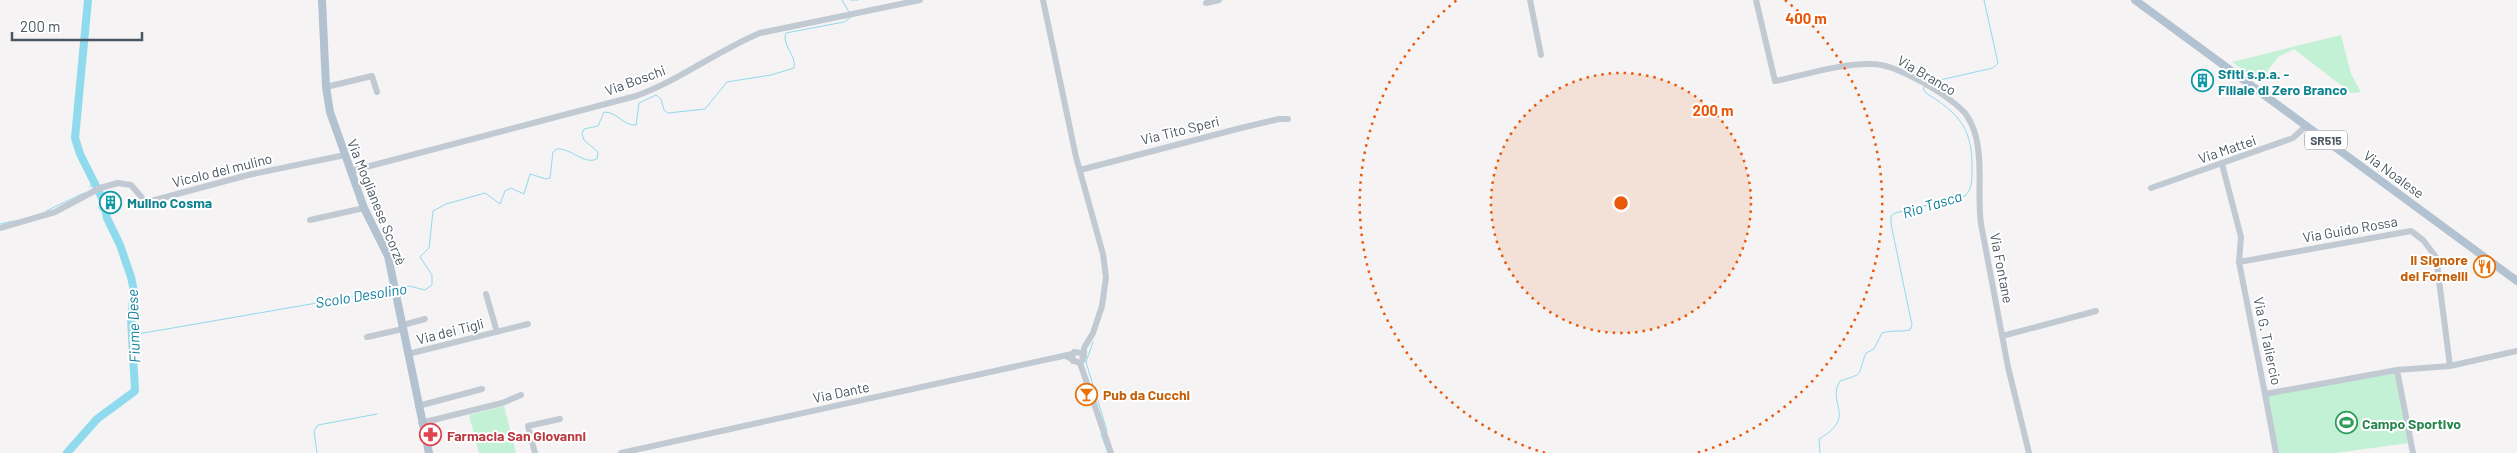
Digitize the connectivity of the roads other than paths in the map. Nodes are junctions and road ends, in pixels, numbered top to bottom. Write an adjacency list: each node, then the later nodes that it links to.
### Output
1 (322, 0): 10 (main road, Via Moglianese Scorzè)
2 (920, 0): 17 (street, Via Boschi)
3 (1043, 0): 16 (street)
4 (1218, 0): 8 (street)
5 (1530, 0): 9 (street)
6 (1756, 0): 19 (street, Via Branco)
7 (2136, 0): 13 (main road, Via Noalese / SR515)
8 (1206, 3)
9 (1541, 55)
10 (326, 86): 11 (street); 14 (main road, Via Moglianese Scorzè)
11 (377, 92)
12 (1288, 120): 16 (street, Via Tito Speri)
13 (2307, 125): 15 (street, Via Mattei); 24 (main road, Via Noalese / SR515)
14 (345, 155): 17 (main road, Via Moglianese Scorzè); 22 (street, Vicolo del mulino)
15 (2222, 164): 18 (street, Via Mattei); 23 (street, Via G. Taliercio)
16 (1080, 170): 33 (street)
17 (351, 171): 20 (main road, Via Moglianese Scorzè)
18 (2151, 188)
19 (1978, 204): 32 (street, Via Fontane)
20 (364, 208): 21 (street); 29 (main road, Via Moglianese Scorzè)
21 (310, 220)
22 (0, 228)
23 (2239, 262): 37 (street, Via Guido Rossa); 40 (street, Via G. Taliercio)
24 (2517, 280)
25 (486, 294): 30 (street, Via dei Tigli)
26 (2096, 311): 32 (street)
27 (426, 319): 29 (street)
28 (528, 324): 30 (street, Via dei Tigli)
29 (403, 327): 31 (street); 35 (main road, Via Moglianese Scorzè)
30 (497, 332): 35 (street, Via dei Tigli)
31 (367, 336)
32 (2002, 336): 49 (street, Via Fontane)
33 (1084, 348): 36 (street); 36 (street)
34 (2517, 352): 37 (street, Via G. Taliercio)
35 (408, 354): 42 (main road, Via Moglianese Scorzè)
36 (1074, 357): 47 (street, Via Dante); 48 (street)
37 (2450, 366): 38 (street, Via G. Taliercio)
38 (2398, 370): 40 (street, Via G. Taliercio); 51 (street)
39 (482, 389): 42 (street)
40 (2265, 394): 50 (street)
41 (521, 395): 44 (street)
42 (418, 406): 44 (main road, Via Moglianese Scorzè)
43 (560, 419): 46 (street)
44 (421, 423): 45 (main road, Via Moglianese Scorzè)
45 (429, 453)
46 (535, 453)
47 (621, 453)
48 (1111, 453)
49 (2029, 453)
50 (2276, 453)
51 (2413, 453)

